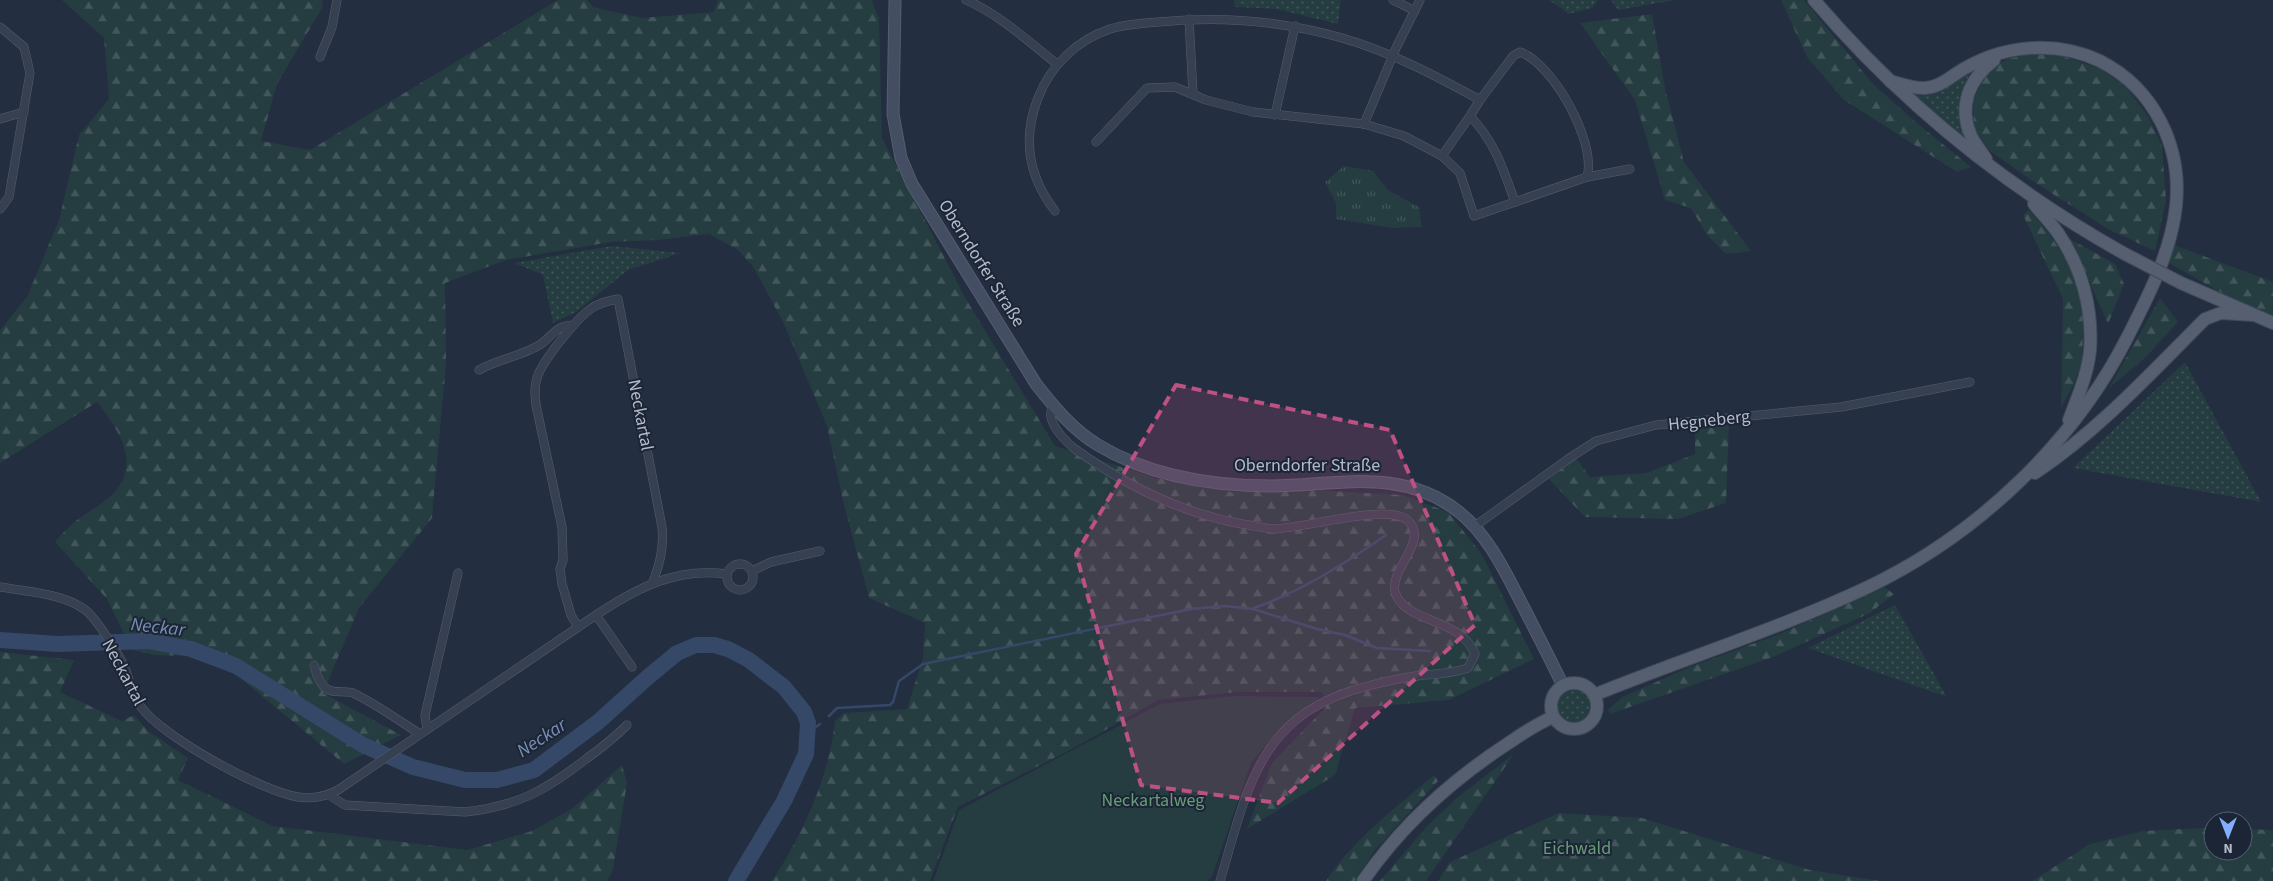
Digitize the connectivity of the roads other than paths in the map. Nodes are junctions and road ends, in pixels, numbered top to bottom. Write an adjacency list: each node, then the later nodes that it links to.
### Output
1 (337, 0): 13 (street)
2 (966, 0): 14 (street)
3 (1393, 0): 7 (street)
4 (1420, 0): 7 (street)
5 (1814, 0): 15 (main road)
6 (896, 1): 37 (street, Oberndorfer Straße)
7 (1414, 11): 12 (street)
8 (1189, 19): 9 (street); 14 (street); 16 (street)
9 (1295, 26): 12 (street); 19 (street)
10 (0, 27): 18 (street)
11 (2003, 53): 15 (main road); 25 (main road); 38 (main road)
12 (1392, 56): 17 (street); 22 (street)
13 (320, 57)
14 (1057, 64): 31 (street)
15 (1890, 81): 25 (main road)
16 (1193, 94): 19 (street); 23 (street)
17 (1480, 100): 20 (street); 27 (street)
18 (24, 112): 21 (street); 30 (street)
19 (1275, 115): 22 (street)
20 (1470, 116): 24 (street); 29 (street)
21 (0, 120)
22 (1364, 124): 24 (street)
23 (1096, 142)
24 (1442, 156): 29 (street)
25 (1989, 166): 28 (main road)
26 (1630, 169): 27 (street)
27 (1587, 177): 29 (street)
28 (2026, 194): 32 (main road, bridge); 38 (main road)
29 (1516, 202)
30 (0, 209)
31 (1055, 211)
32 (2253, 315): 33 (main road); 39 (main road)
33 (2273, 323)
34 (574, 325): 35 (street, Neckartal); 45 (street, Neckartal); 48 (street, Neckartal)
35 (479, 370)
36 (1970, 382): 40 (street, Hegneberg)
37 (1053, 406): 40 (street, Oberndorfer Straße); 58 (street)
38 (2065, 432): 39 (main road)
39 (2014, 487): 52 (main road)
40 (1475, 526): 51 (street, Oberndorfer Straße)
41 (820, 551): 42 (street)
42 (752, 570): 44 (street); 44 (street)
43 (458, 573): 55 (street)
44 (727, 574): 45 (street, Neckartal)
45 (653, 582): 47 (street, Neckartal)
46 (0, 587): 57 (street, Neckartal)
47 (596, 615): 48 (street, Neckartal); 50 (street)
48 (578, 627): 55 (street, Neckartal)
49 (314, 665): 56 (street)
50 (632, 667)
51 (1563, 686): 52 (main road); 53 (main road)
52 (1594, 695): 53 (main road)
53 (1553, 716): 59 (main road)
54 (627, 725): 57 (street)
55 (427, 729): 56 (street, Neckartal)
56 (420, 734): 57 (street, Neckartal)
57 (328, 795)
58 (1220, 881)
59 (1363, 881)

